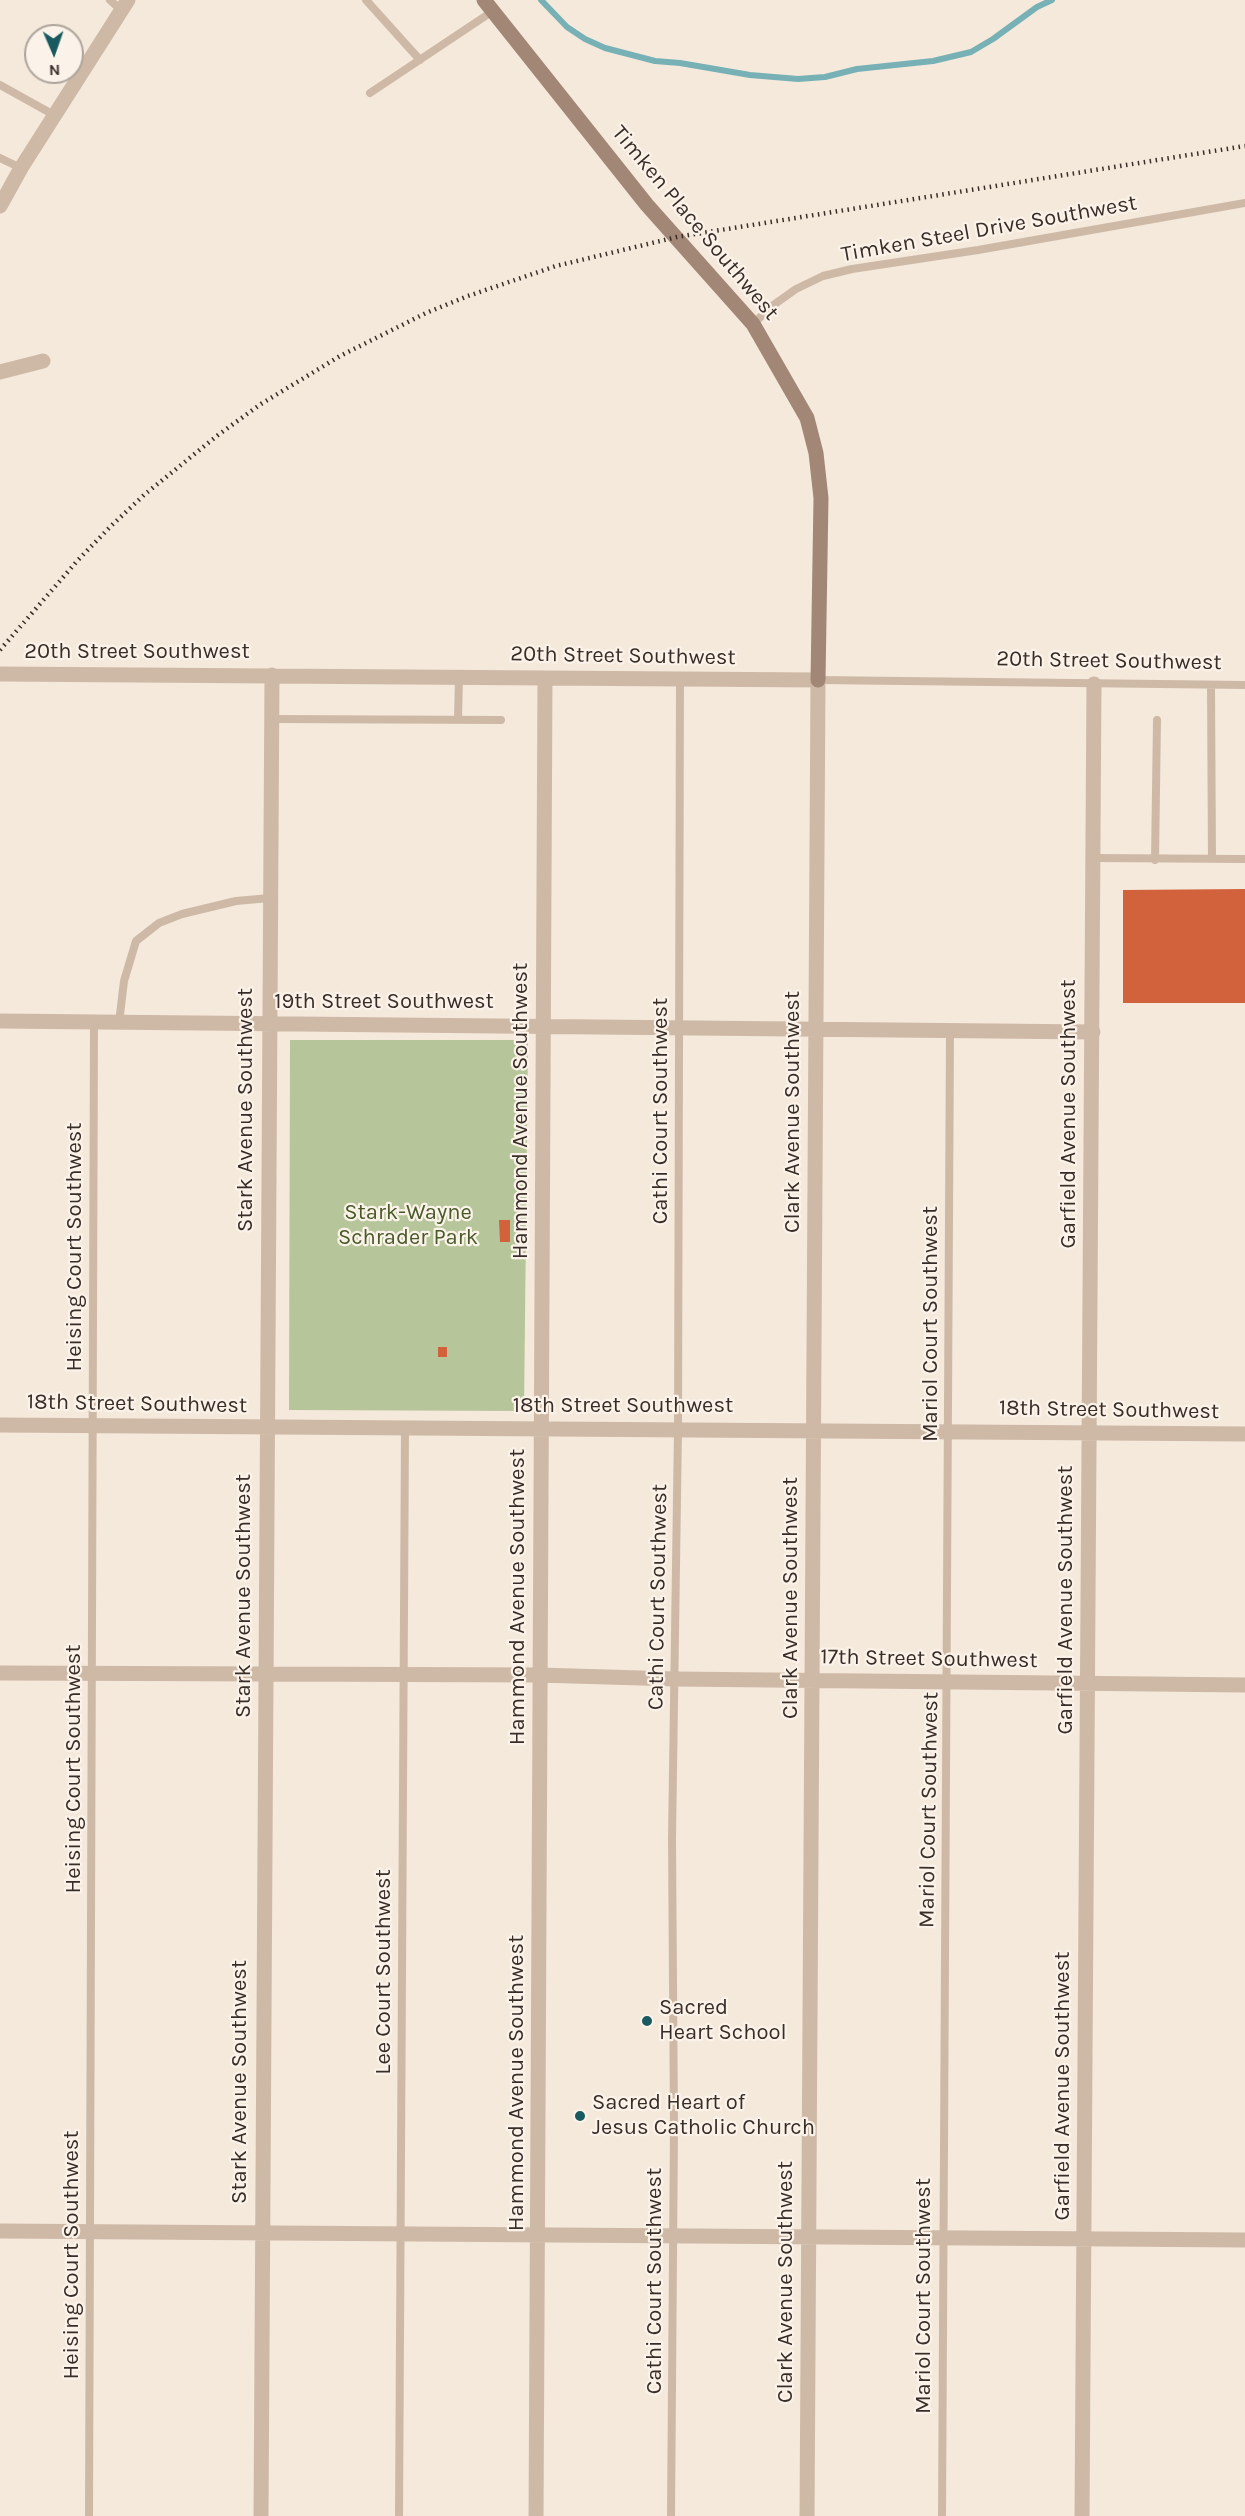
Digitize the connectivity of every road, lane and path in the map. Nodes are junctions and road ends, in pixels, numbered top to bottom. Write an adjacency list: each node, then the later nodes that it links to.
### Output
1 (366, 0): 4 (lane)
2 (120, 3): 7 (street)
3 (488, 6): 4 (lane); 12 (street, Timken Place Southwest)
4 (420, 60): 6 (lane)
5 (0, 85): 7 (lane)
6 (370, 93)
7 (54, 115): 9 (street)
8 (0, 158): 9 (lane)
9 (21, 168): 11 (street)
10 (1245, 203): 12 (lane, Timken Steel Drive Southwest)
11 (0, 206)
12 (753, 324): 20 (street, Timken Place Southwest)
13 (43, 360): 14 (street)
14 (0, 372)
15 (0, 674): 16 (street, 20th Street Southwest)
16 (272, 675): 17 (street, 20th Street Southwest); 24 (street, Stark Avenue Southwest)
17 (459, 677): 18 (street, 20th Street Southwest); 25 (lane)
18 (545, 678): 19 (street, 20th Street Southwest); 37 (street, Hammond Avenue Southwest)
19 (680, 679): 20 (street, 20th Street Southwest); 38 (lane, Cathi Court Southwest)
20 (818, 680): 21 (lane, 20th Street Southwest); 39 (street, Clark Avenue Southwest)
21 (1094, 684): 22 (lane, 20th Street Southwest); 28 (street, Garfield Avenue Southwest)
22 (1211, 685): 23 (lane, 20th Street Southwest); 29 (lane)
23 (1245, 686)
24 (271, 719): 25 (lane); 32 (street, Stark Avenue Southwest)
25 (458, 720): 26 (lane)
26 (501, 720)
27 (1157, 720): 31 (lane)
28 (1093, 858): 31 (lane); 41 (street, Garfield Avenue Southwest)
29 (1212, 859): 30 (lane); 31 (lane)
30 (1245, 859)
31 (1155, 860)
32 (270, 898): 35 (lane); 36 (street, Stark Avenue Southwest)
33 (0, 1021): 34 (street, 19th Street Southwest)
34 (94, 1023): 35 (street, 19th Street Southwest); 43 (lane, Heising Court Southwest)
35 (119, 1023): 36 (street, 19th Street Southwest)
36 (270, 1024): 37 (street, 19th Street Southwest); 44 (street, Stark Avenue Southwest)
37 (544, 1026): 38 (street, 19th Street Southwest); 46 (street, Hammond Avenue Southwest)
38 (680, 1027): 39 (street, 19th Street Southwest); 47 (lane, Cathi Court Southwest)
39 (816, 1030): 40 (street, 19th Street Southwest); 48 (street, Clark Avenue Southwest)
40 (950, 1032): 41 (street, 19th Street Southwest); 49 (lane, Mariol Court Southwest)
41 (1093, 1032): 50 (street, Garfield Avenue Southwest)
42 (0, 1425): 43 (street, 18th Street Southwest)
43 (93, 1425): 44 (street, 18th Street Southwest); 52 (lane, Heising Court Southwest)
44 (267, 1427): 45 (street, 18th Street Southwest); 54 (street, Stark Avenue Southwest)
45 (405, 1428): 46 (street, 18th Street Southwest); 55 (lane, Lee Court Southwest)
46 (541, 1428): 47 (street, 18th Street Southwest); 56 (street, Hammond Avenue Southwest)
47 (678, 1429): 48 (street, 18th Street Southwest); 57 (lane, Cathi Court Southwest)
48 (814, 1429): 49 (street, 18th Street Southwest); 58 (street, Clark Avenue Southwest)
49 (948, 1430): 50 (street, 18th Street Southwest); 59 (lane, Mariol Court Southwest)
50 (1089, 1432): 51 (street, 18th Street Southwest); 60 (street, Garfield Avenue Southwest)
51 (1245, 1434)
52 (93, 1672): 53 (street, 17th Street Southwest); 54 (street, 17th Street Southwest); 63 (lane, Heising Court Southwest)
53 (0, 1673)
54 (266, 1674): 55 (street, 17th Street Southwest); 64 (street, Stark Avenue Southwest)
55 (404, 1674): 56 (street, 17th Street Southwest); 65 (lane, Lee Court Southwest)
56 (539, 1675): 57 (street, 17th Street Southwest); 66 (street, Hammond Avenue Southwest)
57 (675, 1679): 58 (street, 17th Street Southwest); 67 (lane, Cathi Court Southwest)
58 (813, 1680): 59 (street, 17th Street Southwest); 68 (street, Clark Avenue Southwest)
59 (948, 1681): 60 (street, 17th Street Southwest); 69 (lane, Mariol Court Southwest)
60 (1089, 1683): 61 (street, 17th Street Southwest); 70 (street, Garfield Avenue Southwest)
61 (1245, 1685)
62 (0, 2231): 63 (street)
63 (90, 2232): 64 (street); 72 (lane, Heising Court Southwest)
64 (262, 2232): 65 (street); 73 (street, Stark Avenue Southwest)
65 (401, 2233): 66 (street); 74 (lane, Lee Court Southwest)
66 (539, 2234): 67 (street); 75 (street, Hammond Avenue Southwest)
67 (673, 2235): 68 (street); 76 (lane, Cathi Court Southwest)
68 (809, 2236): 69 (street); 77 (street, Clark Avenue Southwest)
69 (942, 2238): 70 (street); 78 (lane, Mariol Court Southwest)
70 (1085, 2239): 71 (street); 79 (street, Garfield Avenue Southwest)
71 (1245, 2240)
72 (89, 2516)
73 (261, 2516)
74 (399, 2516)
75 (536, 2516)
76 (671, 2516)
77 (807, 2516)
78 (942, 2516)
79 (1082, 2516)

